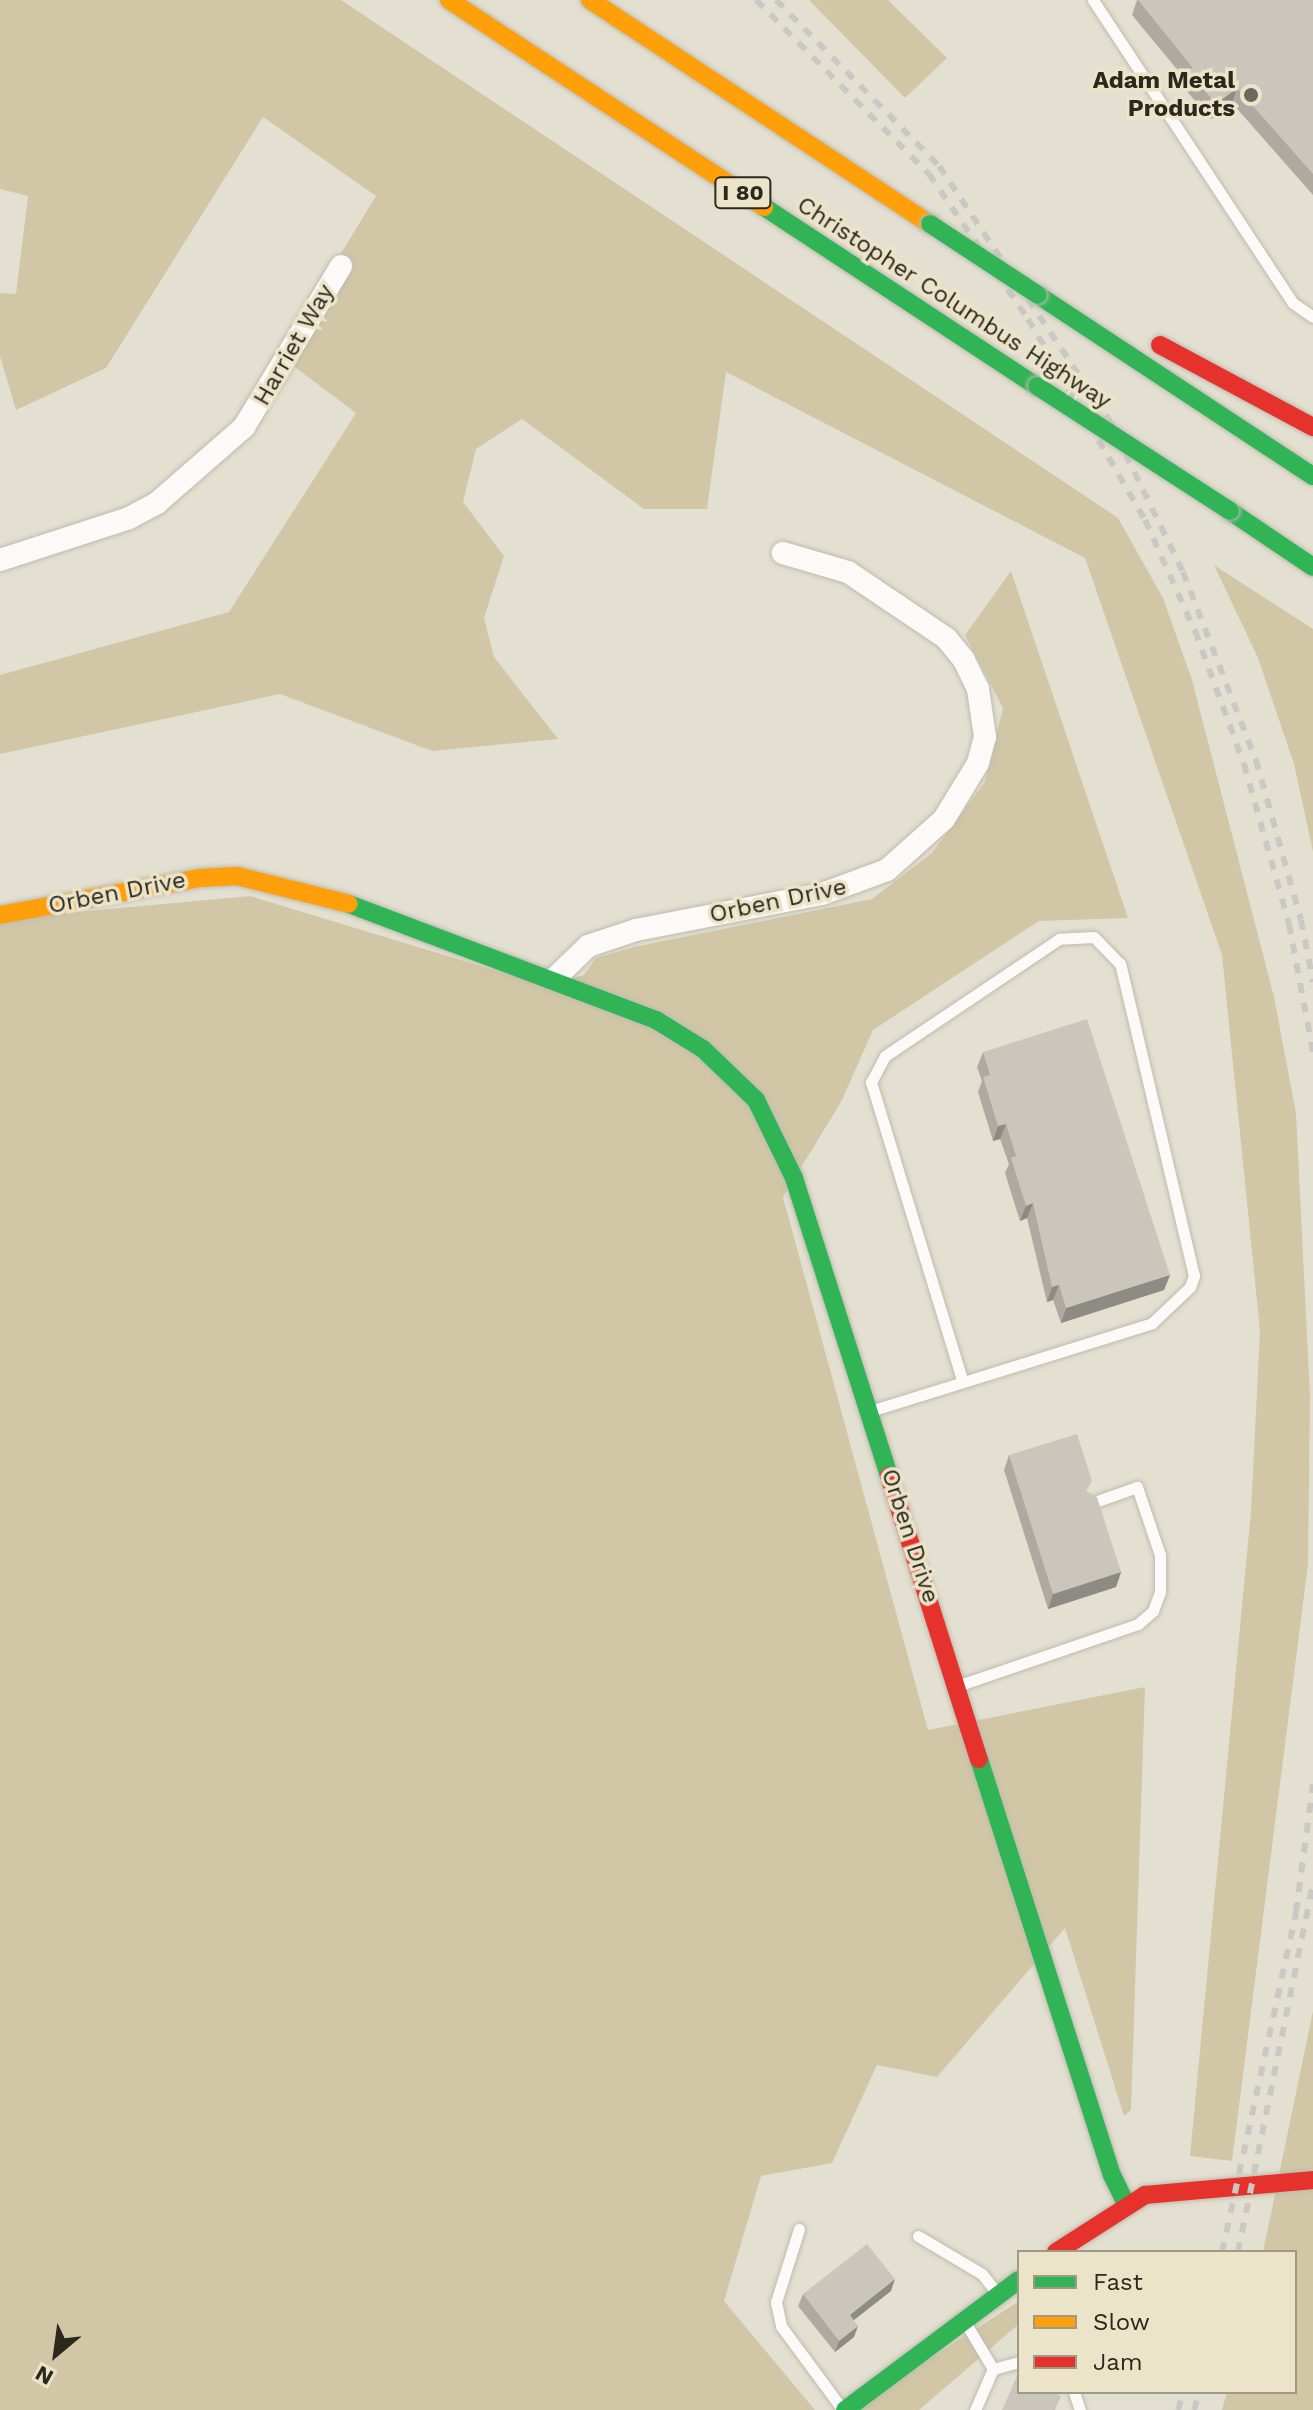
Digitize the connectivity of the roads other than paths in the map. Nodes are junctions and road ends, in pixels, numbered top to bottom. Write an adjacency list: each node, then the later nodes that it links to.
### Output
1 (449, 0): 12 (main road, Christopher Columbus Highway / I 80, bridge)
2 (590, 0): 6 (main road, bridge)
3 (1109, 0): 4 (lane)
4 (1095, 5): 7 (lane)
5 (341, 266): 11 (street, Harriet Way)
6 (1038, 295): 8 (main road); 9 (main road)
7 (1313, 317)
8 (1313, 427)
9 (1313, 476)
10 (783, 553): 14 (street, Orben Drive)
11 (0, 560)
12 (1313, 567)
13 (0, 915): 14 (main road, Orben Drive)
14 (554, 979): 16 (main road, Orben Drive)
15 (962, 1380): 15 (lane); 16 (lane)
16 (869, 1411): 18 (main road, Orben Drive)
17 (1089, 1504): 18 (lane)
18 (957, 1686): 20 (main road, Orben Drive)
19 (1313, 2180): 20 (main road)
20 (1126, 2204): 23 (main road)
21 (799, 2229): 29 (lane)
22 (918, 2236): 25 (lane)
23 (1059, 2250)
24 (1017, 2281): 25 (main road)
25 (998, 2295): 26 (main road)
26 (964, 2321): 28 (lane); 29 (main road)
27 (1017, 2363): 28 (lane)
28 (993, 2369): 30 (lane)
29 (844, 2410)
30 (975, 2410)

